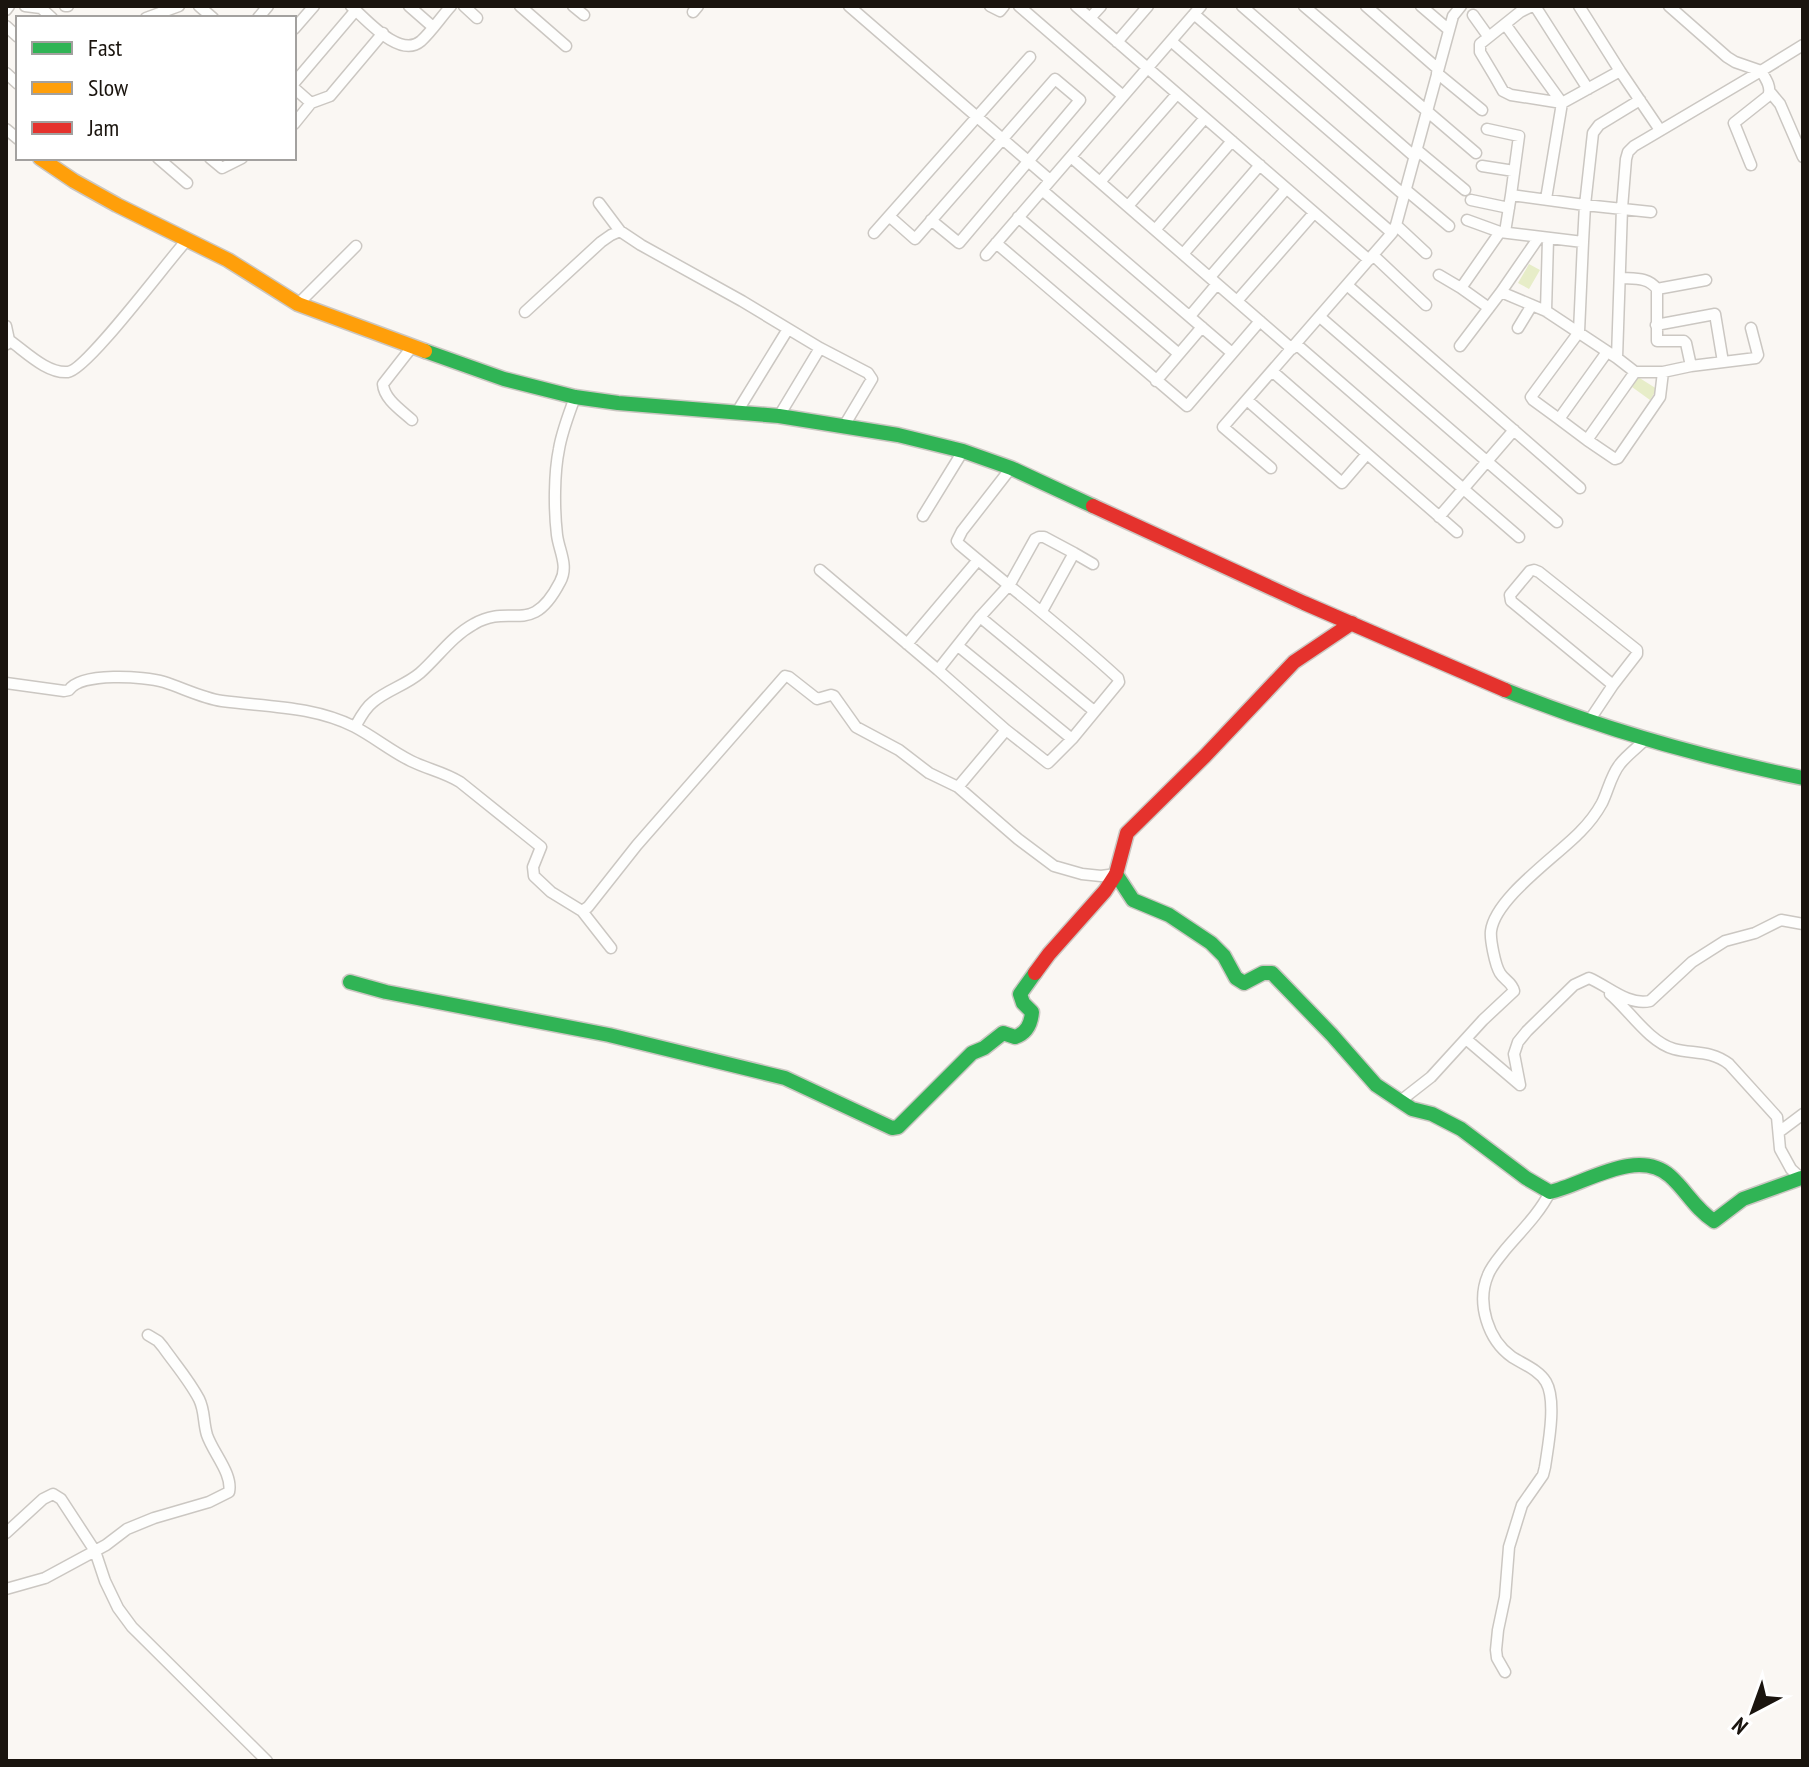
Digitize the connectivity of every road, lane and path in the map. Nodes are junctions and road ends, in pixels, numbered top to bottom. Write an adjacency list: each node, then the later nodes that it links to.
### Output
1 (25, 6): 29 (street)
2 (179, 6): 30 (street)
3 (314, 6): 34 (street)
4 (409, 6): 35 (street)
5 (451, 6): 35 (street)
6 (464, 6): 31 (street)
7 (520, 6): 42 (street)
8 (573, 6): 27 (street)
9 (849, 6): 59 (street)
10 (990, 6): 11 (street)
11 (1004, 6)
12 (1019, 6): 53 (street)
13 (1076, 6): 32 (street)
14 (1101, 6): 32 (street)
15 (1148, 6): 40 (street)
16 (1242, 6): 67 (street)
17 (1304, 6): 58 (street)
18 (1366, 6): 45 (street)
19 (1421, 6): 36 (street)
20 (1461, 6): 36 (street)
21 (1534, 6): 25 (street); 50 (street)
22 (1579, 6): 46 (street)
23 (1669, 6): 47 (street)
24 (354, 8): 37 (street); 48 (street)
25 (1517, 9): 33 (street)
26 (1198, 10): 39 (street); 84 (street)
27 (584, 15)
28 (1473, 15): 38 (street)
29 (50, 16)
30 (156, 16)
31 (477, 18)
32 (1090, 18): 40 (street)
33 (1505, 24): 38 (street); 56 (street)
34 (296, 27)
35 (433, 27): 37 (street)
36 (1449, 30): 45 (street)
37 (383, 33): 55 (street)
38 (1488, 36): 56 (street)
39 (1171, 41): 44 (street); 99 (street)
40 (1117, 42): 44 (street)
41 (1803, 45): 47 (street)
42 (566, 46)
43 (1030, 57): 59 (street)
44 (1147, 68): 52 (street); 53 (street)
45 (1438, 71): 57 (street); 58 (street)
46 (1620, 71): 50 (street); 54 (street)
47 (1761, 71): 51 (street); 63 (street)
48 (296, 83)
49 (296, 88): 55 (street)
50 (1588, 89): 56 (street)
51 (1770, 92): 69 (street); 76 (street)
52 (1177, 94): 60 (street); 80 (street)
53 (1123, 96): 68 (street)
54 (1640, 100): 63 (street); 88 (street)
55 (311, 103): 61 (street)
56 (1562, 103): 86 (street)
57 (1482, 110)
58 (1426, 112): 66 (street); 67 (street)
59 (977, 117): 64 (street); 94 (street)
60 (1205, 118): 65 (street); 89 (street)
61 (296, 122)
62 (1487, 129): 78 (street)
63 (1660, 130): 91 (street)
64 (1003, 139): 74 (street); 74 (street); 96 (street)
65 (1232, 141): 75 (street); 100 (street)
66 (1476, 153)
67 (1416, 154): 84 (street); 90 (street)
68 (1071, 157): 79 (street); 80 (street)
69 (1803, 157)
70 (43, 160): 105 (street)
71 (160, 160): 81 (street)
72 (212, 160): 73 (street)
73 (238, 160)
74 (1029, 161): 79 (street); 96 (street)
75 (1260, 165): 82 (street); 110 (street)
76 (1751, 165)
77 (1482, 166): 78 (street)
78 (1514, 171): 85 (street)
79 (1050, 180): 83 (street)
80 (1100, 182): 89 (street)
81 (187, 183)
82 (1286, 189): 93 (street); 115 (street)
83 (1042, 190): 95 (street); 128 (street)
84 (1405, 192): 98 (street); 99 (street)
85 (1511, 195): 86 (street); 90 (street)
86 (1546, 199): 88 (street)
87 (599, 203): 101 (street)
88 (1585, 205): 91 (street); 106 (street)
89 (1128, 206): 100 (street)
90 (1509, 208): 102 (street)
91 (1622, 208): 92 (street); 114 (street)
92 (1651, 212)
93 (1314, 213): 112 (street); 121 (street)
94 (889, 216): 96 (street); 103 (street)
95 (1018, 217): 107 (street); 144 (street)
96 (931, 220)
97 (1467, 220): 102 (street)
98 (1449, 226)
99 (1394, 229): 109 (street); 112 (street)
100 (1155, 230): 110 (street)
101 (620, 231): 127 (street); 136 (street)
102 (1502, 232): 104 (street); 118 (street)
103 (874, 233)
104 (1544, 238): 106 (street); 120 (street); 126 (street)
105 (187, 240): 122 (street); 138 (street)
106 (1583, 242): 137 (street)
107 (996, 243): 111 (street); 151 (street)
108 (356, 246): 122 (street)
109 (1426, 253)
110 (1183, 254): 115 (street)
111 (986, 255)
112 (1371, 257): 117 (street); 123 (street)
113 (1439, 275): 118 (street)
114 (1620, 278): 119 (street); 145 (street)
115 (1213, 280): 121 (street); 128 (street)
116 (1706, 280): 119 (street)
117 (1347, 285): 129 (street); 159 (street)
118 (1461, 288): 125 (street)
119 (1657, 289): 131 (street)
120 (1501, 292): 124 (street); 125 (street)
121 (1237, 301): 130 (street)
122 (298, 304): 141 (street)
123 (1426, 305)
124 (1532, 305): 126 (street); 134 (street)
125 (1489, 308): 140 (street)
126 (1546, 311): 137 (street)
127 (525, 312)
128 (1190, 316): 133 (street)
129 (1320, 317): 139 (street); 163 (street)
130 (1260, 321): 139 (street); 143 (street)
131 (1656, 325): 146 (street); 147 (street)
132 (6, 326): 138 (street)
133 (1202, 327): 143 (street); 144 (street)
134 (1518, 328)
135 (1751, 328): 146 (street)
136 (788, 329): 142 (street); 154 (street)
137 (1579, 332): 145 (street); 156 (street)
138 (8, 343)
139 (1294, 346): 148 (street); 167 (street)
140 (1460, 346)
141 (412, 347): 152 (street); 157 (street)
142 (820, 348): 155 (street); 158 (street)
143 (1232, 353): 151 (street)
144 (1179, 354): 151 (street)
145 (1612, 355): 149 (street); 156 (street)
146 (1723, 362): 147 (street)
147 (1691, 366): 150 (street)
148 (1272, 371): 153 (street); 162 (street)
149 (1635, 372): 150 (street); 160 (street)
150 (1663, 372): 160 (street)
151 (1156, 381)
152 (575, 397): 154 (street); 188 (street)
153 (1247, 400): 162 (street); 165 (street)
154 (737, 412): 155 (street)
155 (779, 416): 158 (street)
156 (1559, 419): 160 (street)
157 (412, 420)
158 (844, 426): 161 (street)
159 (1514, 430): 163 (street); 166 (street)
160 (1587, 440)
161 (963, 451): 164 (street); 168 (street)
162 (1367, 454): 169 (street)
163 (1487, 462): 167 (street); 170 (street)
164 (1011, 468): 174 (street); 180 (street)
165 (1271, 468)
166 (1580, 488)
167 (1463, 489): 169 (street); 172 (street)
168 (923, 516)
169 (1439, 517): 171 (street)
170 (1557, 522)
171 (1457, 532)
172 (1519, 537)
173 (1074, 553): 175 (street); 177 (street); 178 (street)
174 (978, 560): 177 (street); 181 (street)
175 (1093, 564)
176 (820, 570): 181 (street)
177 (1010, 584): 178 (street); 179 (street)
178 (1042, 611): 186 (street)
179 (980, 617): 182 (street); 186 (street)
180 (1352, 623): 187 (street); 194 (street)
181 (907, 644): 183 (street)
182 (958, 646): 183 (street); 190 (street)
183 (938, 670): 189 (street)
184 (6, 683): 188 (street)
185 (1613, 685): 185 (street); 187 (street)
186 (1094, 711): 190 (street)
187 (1589, 721): 191 (street)
188 (355, 727): 195 (street)
189 (1006, 730): 190 (street); 193 (street)
190 (1072, 739)
191 (1646, 739): 192 (street); 200 (street)
192 (1803, 778)
193 (958, 787): 194 (street); 195 (street)
194 (1116, 874): 199 (street); 201 (street)
195 (582, 911): 197 (street)
196 (1803, 924): 198 (street)
197 (611, 948)
198 (1593, 980): 200 (street); 203 (street)
199 (350, 982)
200 (1466, 1039): 201 (street)
201 (1399, 1102): 205 (street)
202 (1803, 1114): 203 (street)
203 (1779, 1132): 204 (street)
204 (1802, 1179): 205 (street)
205 (1550, 1192): 210 (street)
206 (148, 1335): 208 (street)
207 (6, 1533): 208 (street)
208 (95, 1551): 209 (street); 211 (street)
209 (6, 1589)
210 (1505, 1672)
211 (267, 1761)

